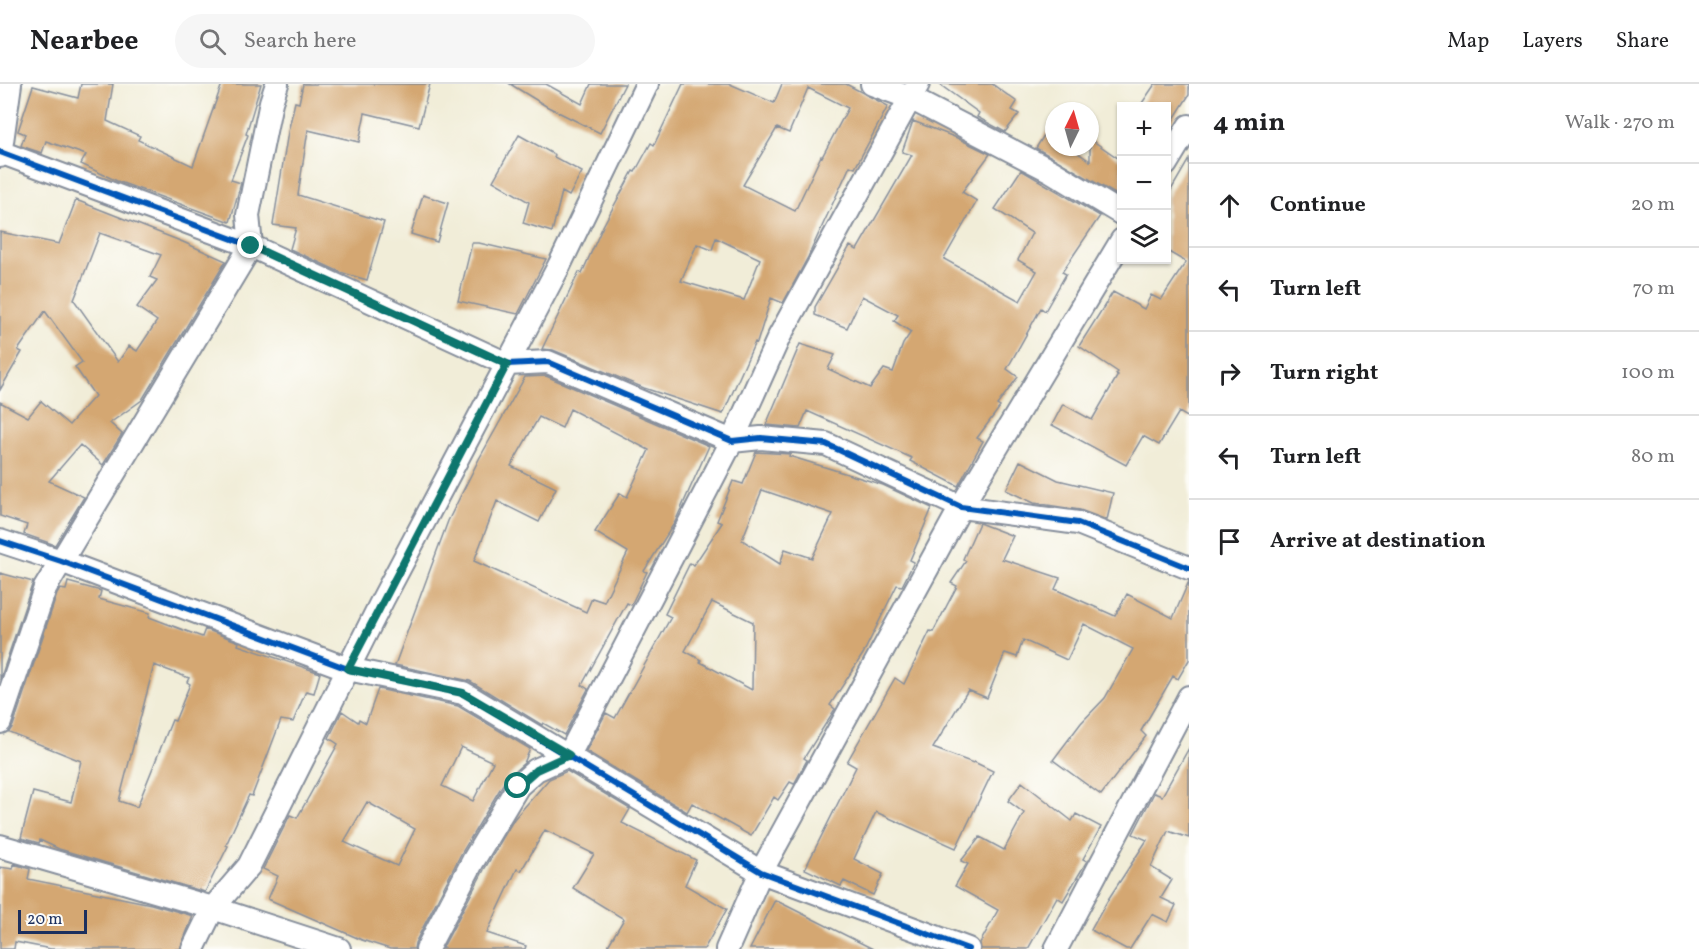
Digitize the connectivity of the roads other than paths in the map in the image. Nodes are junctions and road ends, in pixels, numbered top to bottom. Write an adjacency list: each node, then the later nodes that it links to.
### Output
1 (10, 84): 7 (street)
2 (277, 84): 10 (street)
3 (647, 84): 12 (street)
4 (872, 84): 5 (street)
5 (914, 91): 9 (street); 13 (street)
6 (1189, 126): 8 (street)
7 (0, 154): 10 (street)
8 (1171, 157)
9 (1117, 211)
10 (251, 246): 12 (street); 16 (street)
11 (1117, 248): 14 (street)
12 (507, 364): 13 (street); 18 (street)
13 (732, 441): 14 (street); 21 (street)
14 (961, 507): 17 (street); 23 (street)
15 (0, 541): 16 (street)
16 (61, 561): 18 (street); 20 (street)
17 (1189, 568)
18 (348, 669): 21 (street); 24 (street)
19 (1189, 697): 30 (street)
20 (0, 722)
21 (569, 755): 23 (street); 27 (street)
22 (0, 846): 24 (street)
23 (761, 872): 28 (street); 29 (street)
24 (213, 908): 25 (street); 26 (street)
25 (193, 949)
26 (339, 949)
27 (428, 949)
28 (727, 949)
29 (968, 949)
30 (1056, 949)

